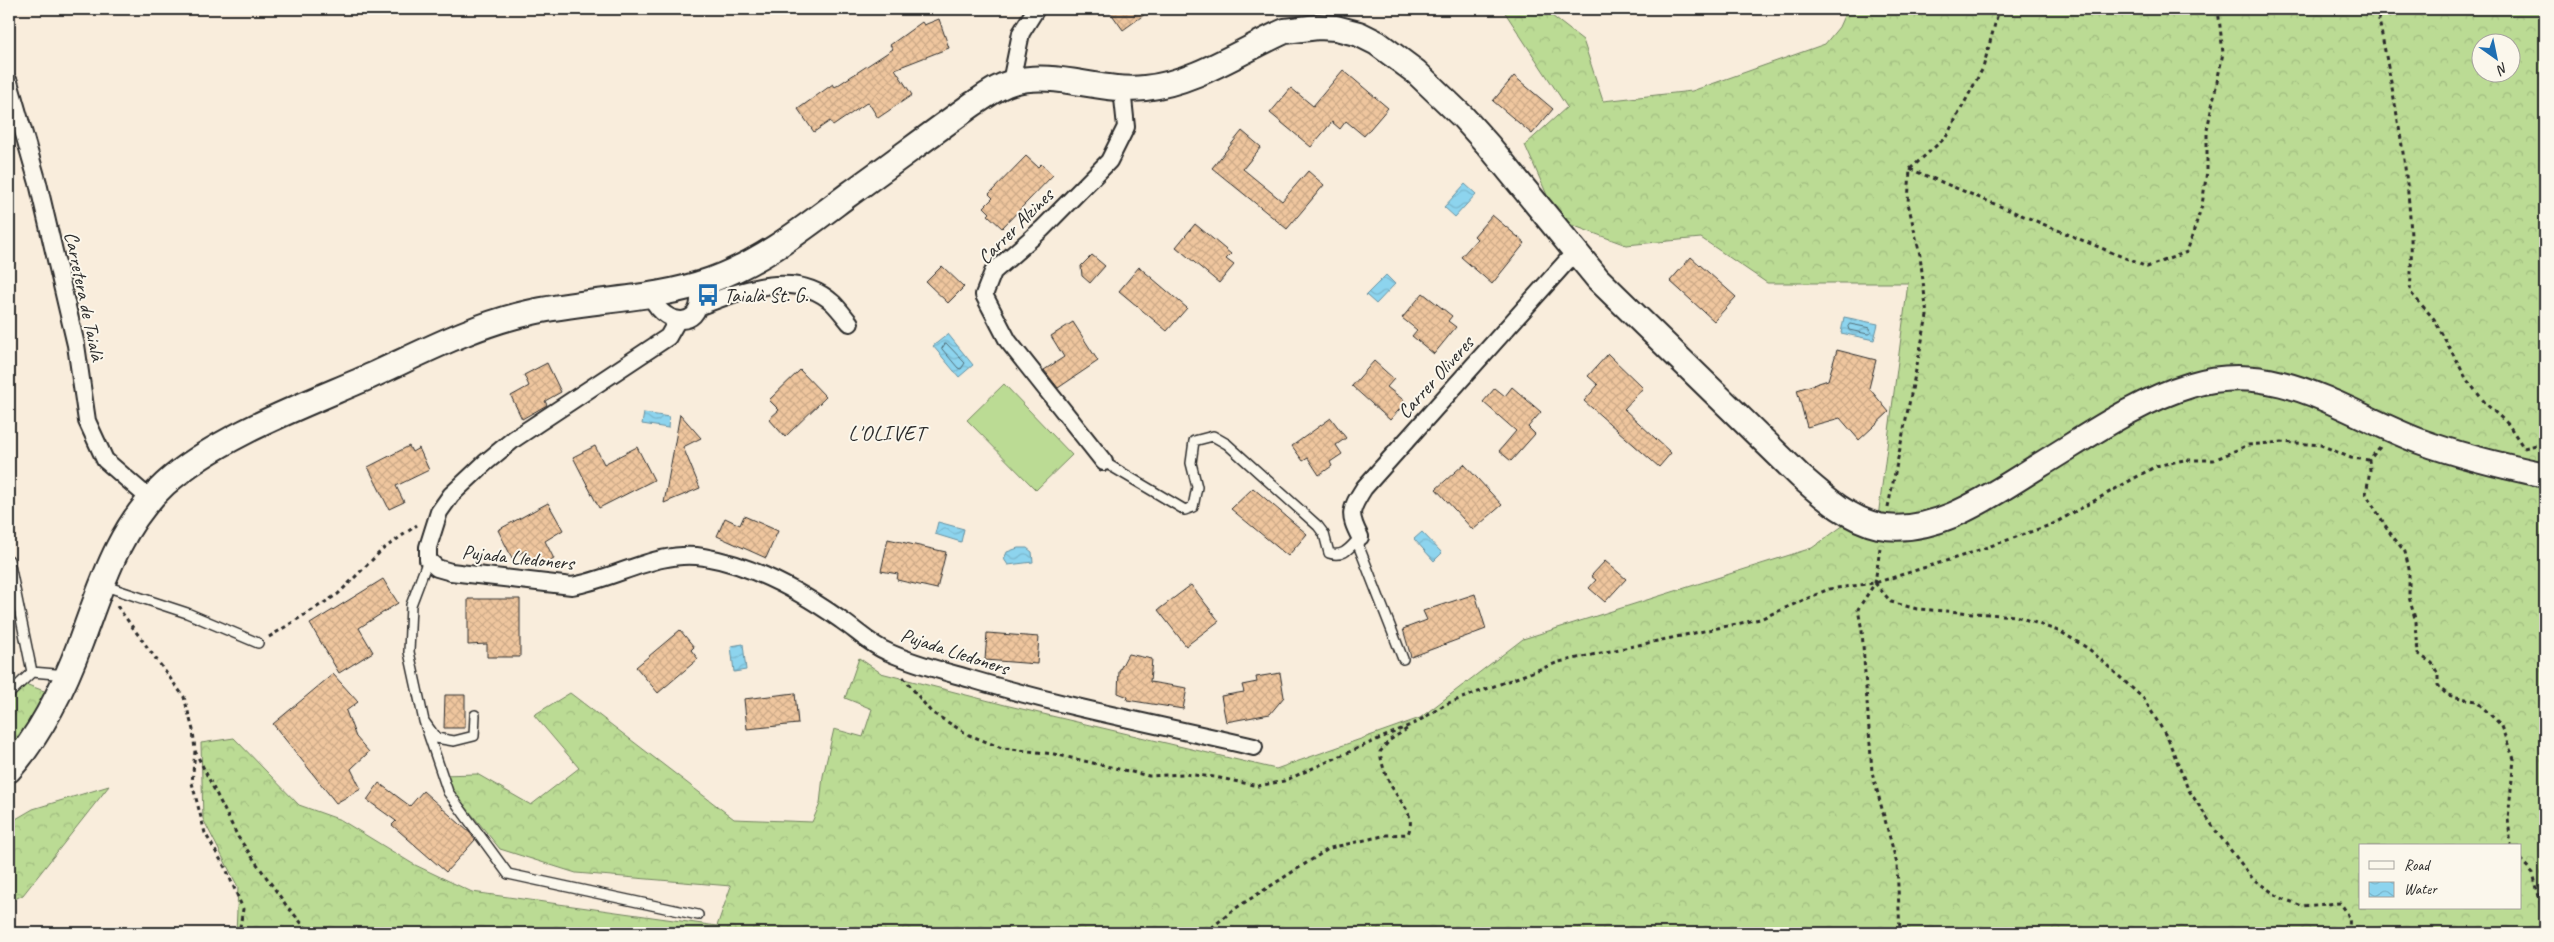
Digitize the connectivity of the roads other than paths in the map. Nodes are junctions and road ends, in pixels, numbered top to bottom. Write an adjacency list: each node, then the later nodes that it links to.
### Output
1 (1036, 9): 3 (street)
2 (9, 82): 12 (street, Carretera de Taialà)
3 (1011, 82): 4 (street); 7 (street)
4 (1122, 89): 5 (street); 10 (street, Carrer Alzines)
5 (1575, 252): 11 (street); 13 (street, Carrer Oliveres)
6 (651, 294): 7 (street); 8 (street); 12 (street)
7 (696, 296): 8 (street); 9 (street)
8 (677, 321): 15 (street)
9 (850, 323)
10 (1104, 462): 13 (lane)
11 (2545, 475)
12 (150, 499): 16 (street)
13 (1360, 537): 18 (lane)
14 (9, 560): 19 (lane)
15 (428, 560): 23 (lane); 24 (street, Pujada Lledoners)
16 (102, 585): 17 (lane); 20 (street)
17 (258, 643)
18 (1403, 659)
19 (32, 672): 20 (lane); 21 (lane)
20 (67, 675): 25 (street)
21 (9, 694)
22 (476, 716): 23 (lane)
23 (424, 721): 26 (lane)
24 (1254, 747)
25 (9, 770)
26 (698, 915)

